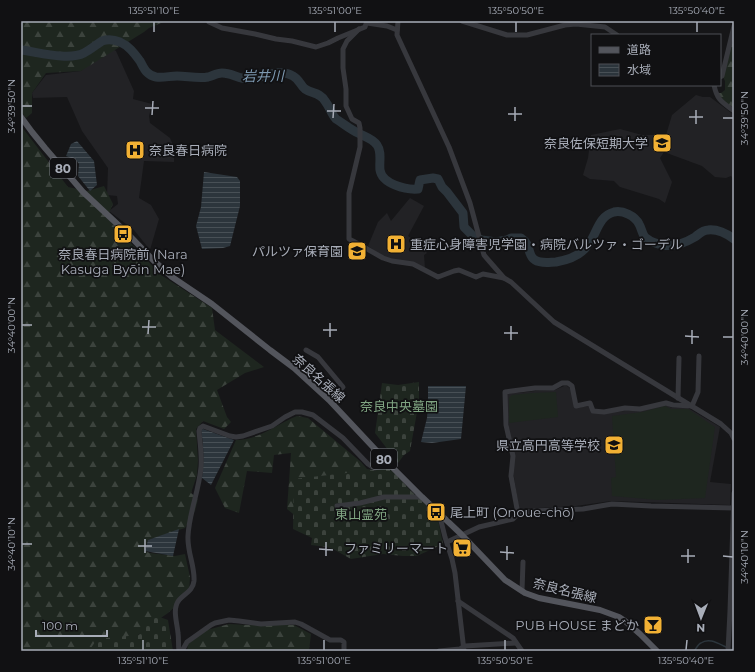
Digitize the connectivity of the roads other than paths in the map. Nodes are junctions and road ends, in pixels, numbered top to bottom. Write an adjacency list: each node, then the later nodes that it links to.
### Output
1 (398, 21): 7 (street)
2 (462, 21): 8 (street)
3 (209, 22): 6 (street)
4 (367, 22): 6 (street); 7 (street)
5 (734, 26): 9 (street)
6 (359, 30): 13 (street)
7 (397, 30): 13 (street)
8 (616, 34)
9 (721, 76)
10 (714, 86): 11 (street)
11 (734, 111)
12 (21, 116): 18 (main road, 奈良名張線 / 80)
13 (504, 278): 17 (street)
14 (306, 350): 18 (street)
15 (699, 356): 19 (street)
16 (679, 358): 17 (street)
17 (678, 398): 19 (street)
18 (329, 400): 21 (main road, 奈良名張線 / 80)
19 (692, 406): 20 (street); 27 (street)
20 (734, 439)
21 (388, 464): 23 (main road, 奈良名張線 / 80); 37 (street)
22 (734, 494): 25 (street)
23 (422, 497): 24 (street); 26 (main road, 奈良名張線 / 80)
24 (337, 506)
25 (734, 508): 27 (street); 30 (street)
26 (439, 513): 28 (main road, 奈良名張線 / 80); 29 (street)
27 (518, 514): 28 (street)
28 (462, 534): 29 (street); 32 (main road, 奈良名張線 / 80)
29 (447, 542): 33 (street)
30 (733, 561): 36 (street)
31 (523, 562): 32 (street)
32 (522, 591): 42 (main road, 奈良名張線 / 80)
33 (458, 601): 34 (street); 35 (street)
34 (516, 643): 35 (street); 41 (street)
35 (463, 649): 40 (street)
36 (728, 649)
37 (179, 651)
38 (182, 651): 39 (street)
39 (344, 651)
40 (439, 651)
41 (522, 651)
42 (657, 651)

